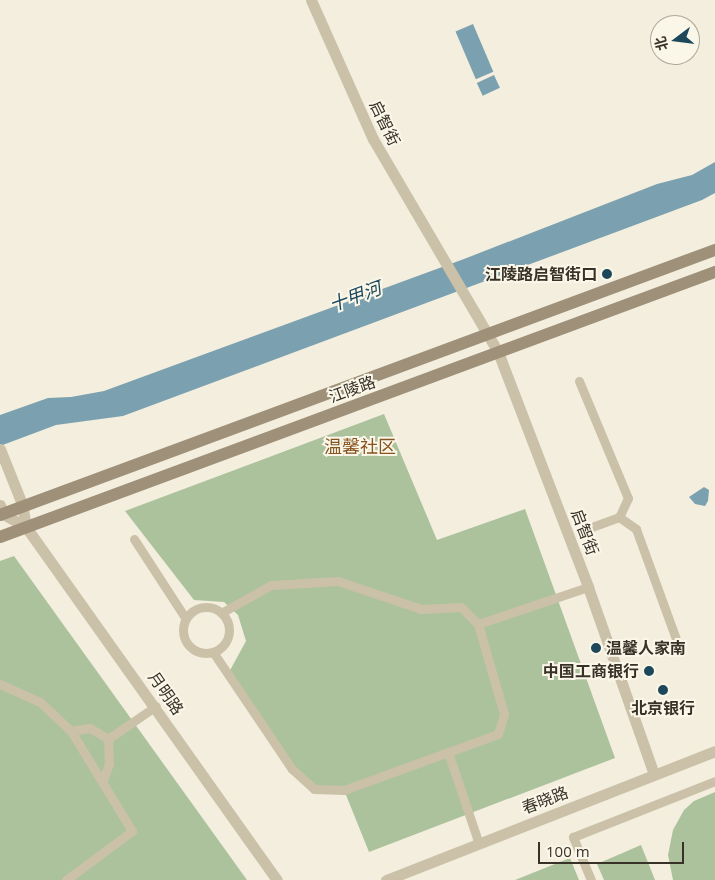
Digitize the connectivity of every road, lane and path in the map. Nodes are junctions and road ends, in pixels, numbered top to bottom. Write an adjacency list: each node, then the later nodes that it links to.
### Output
1 (311, 0): 4 (street, 启智街)
2 (715, 250): 4 (main road, 江陵路)
3 (715, 272): 5 (main road, 江陵路)
4 (488, 333): 5 (street, 启智街); 8 (main road, 江陵路)
5 (498, 352): 11 (main road, 江陵路); 15 (street, 启智街)
6 (579, 381): 10 (street)
7 (2, 453): 8 (street, 月明路)
8 (22, 504): 9 (main road, 江陵路); 11 (street, 月明路)
9 (1, 511): 11 (street, 月明路)
10 (620, 517): 12 (street); 19 (street)
11 (26, 527): 13 (main road, 江陵路); 22 (street, 月明路)
12 (589, 528)
13 (0, 537)
14 (134, 539): 17 (street)
15 (588, 587): 18 (street); 27 (street, 启智街)
16 (221, 613): 17 (street); 18 (street); 20 (street)
17 (186, 619): 20 (street)
18 (478, 624): 26 (street)
19 (676, 639)
20 (213, 652): 26 (street)
21 (0, 684): 23 (street)
22 (156, 706): 24 (street); 32 (street, 月明路)
23 (71, 731): 24 (street); 28 (street)
24 (108, 739): 28 (street)
25 (715, 751): 27 (street, 春晓路)
26 (448, 752): 30 (street)
27 (654, 774): 30 (street, 春晓路)
28 (103, 780): 31 (street)
29 (715, 781): 34 (street)
30 (479, 844): 33 (street, 春晓路)
31 (66, 880)
32 (277, 880)
33 (386, 880)
34 (591, 880)

